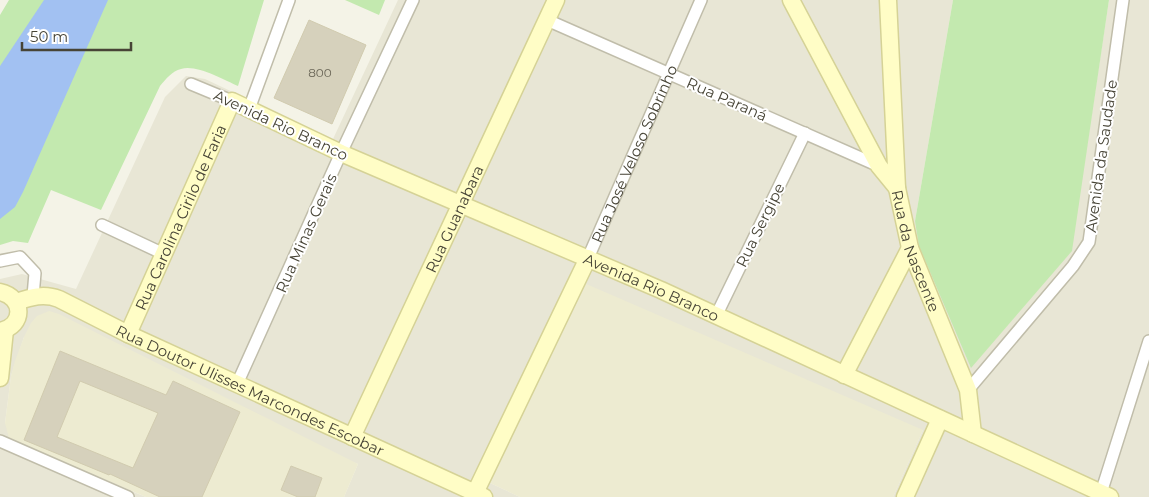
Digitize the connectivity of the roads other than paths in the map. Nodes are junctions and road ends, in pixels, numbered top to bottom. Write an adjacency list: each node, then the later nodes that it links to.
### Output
1 (289, 0): 12 (street)
2 (413, 0): 14 (street, Rua Minas Gerais)
3 (556, 0): 8 (street, Rua Guanabara)
4 (701, 0): 9 (street, Rua José Veloso Sobrinho)
5 (792, 0): 15 (street, Rua da Nascente)
6 (888, 0): 16 (street)
7 (1123, 0): 33 (street, Avenida da Saudade)
8 (547, 20): 9 (street, Rua Paraná); 17 (street, Rua Guanabara)
9 (669, 73): 13 (street, Rua Paraná); 21 (street, Rua José Veloso Sobrinho)
10 (190, 84): 11 (street, Avenida Rio Branco)
11 (232, 101): 12 (street, Avenida Rio Branco); 20 (street, Rua Carolina Cirilo de Faria)
12 (248, 109): 14 (street, Avenida Rio Branco)
13 (805, 133): 15 (street, Rua Paraná); 26 (street, Rua Sergipe)
14 (341, 153): 17 (street, Avenida Rio Branco); 32 (street, Rua Minas Gerais)
15 (879, 166): 16 (street, Rua da Nascente)
16 (897, 188): 19 (street, Rua da Nascente)
17 (461, 206): 21 (street, Avenida Rio Branco); 36 (street, Rua Guanabara)
18 (102, 225): 20 (street)
19 (910, 248): 30 (street); 33 (street, Rua da Nascente)
20 (164, 254): 28 (street, Rua Carolina Cirilo de Faria)
21 (588, 258): 26 (street, Avenida Rio Branco); 39 (street, Rua José Veloso Sobrinho)
22 (0, 261): 24 (street)
23 (0, 292): 25 (street)
24 (33, 296): 25 (street, Rua Doutor Ulisses Marcondes Escobar); 28 (street, Rua Doutor Ulisses Marcondes Escobar)
25 (16, 302): 27 (street)
26 (716, 316): 30 (street, Avenida Rio Branco)
27 (2, 330): 31 (street)
28 (128, 334): 32 (street, Rua Doutor Ulisses Marcondes Escobar)
29 (1149, 341): 38 (street)
30 (844, 375): 34 (street, Avenida Rio Branco)
31 (0, 378)
32 (237, 384): 36 (street, Rua Doutor Ulisses Marcondes Escobar)
33 (968, 390): 35 (street, Rua da Nascente)
34 (940, 419): 35 (street, Avenida Rio Branco); 41 (street)
35 (973, 434): 38 (street, Avenida Rio Branco)
36 (352, 436): 39 (street, Rua Doutor Ulisses Marcondes Escobar)
37 (0, 441): 40 (street)
38 (1105, 495)
39 (477, 496)
40 (128, 497)
41 (905, 497)

